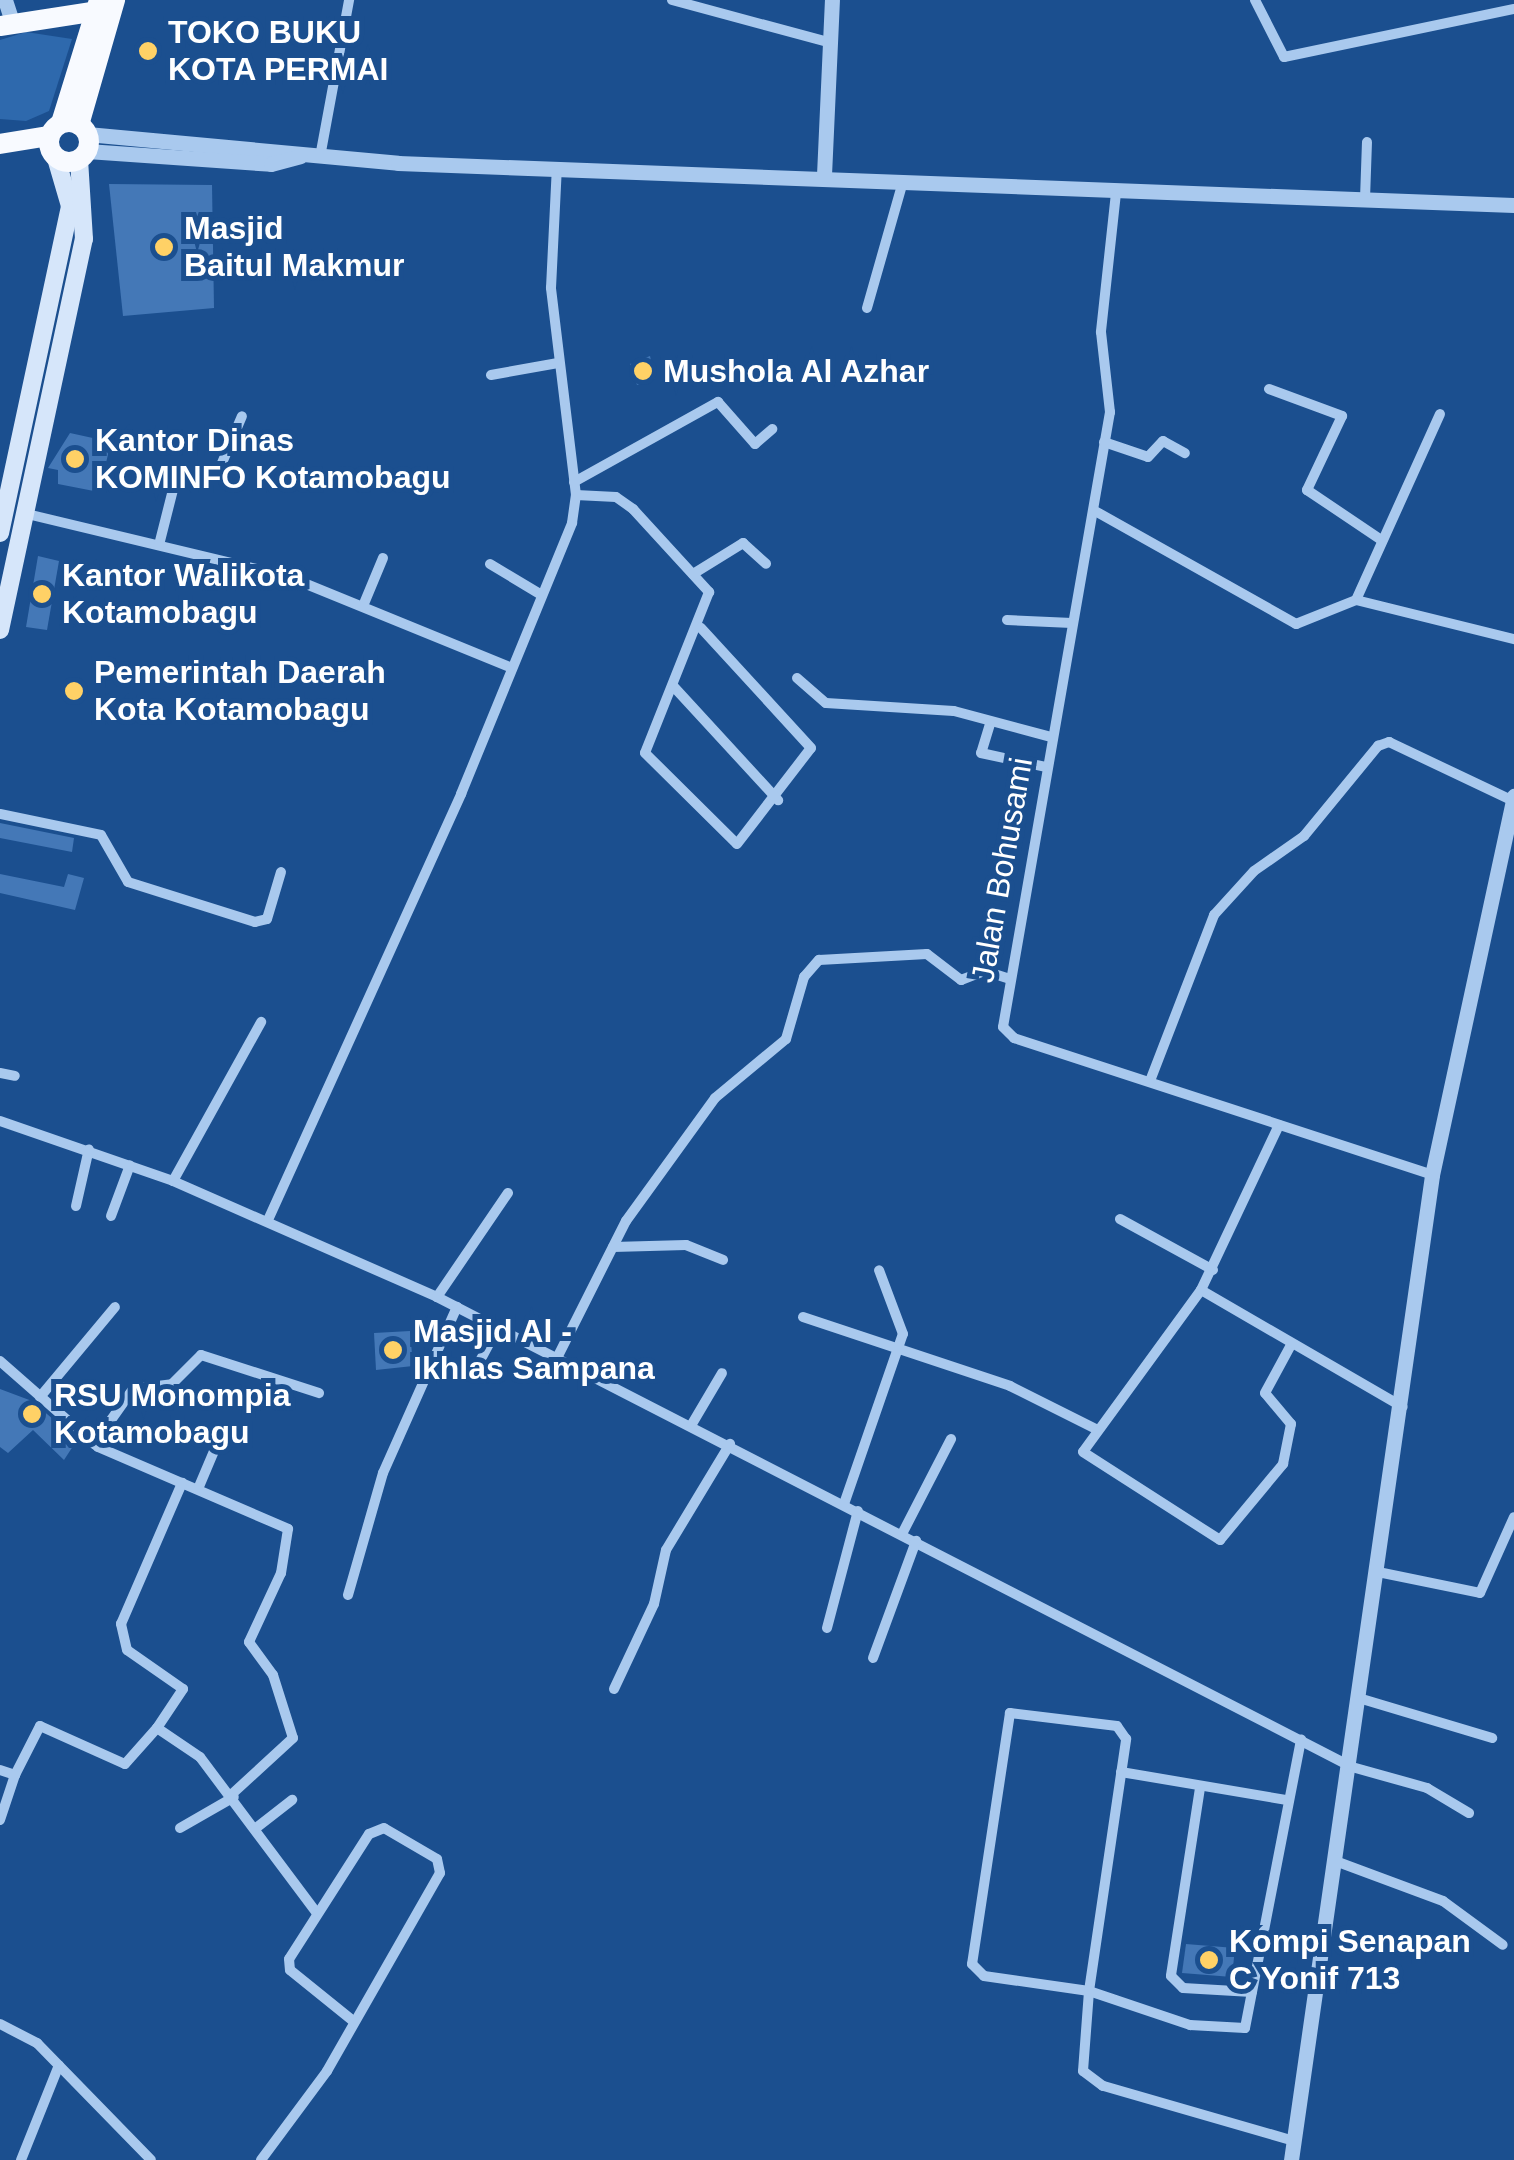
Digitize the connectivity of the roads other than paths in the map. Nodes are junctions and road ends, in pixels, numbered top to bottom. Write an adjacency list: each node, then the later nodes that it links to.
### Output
1 (5, 0): 8 (street)
2 (349, 0): 13 (street)
3 (672, 0): 9 (street)
4 (832, 0): 9 (street)
5 (1255, 0): 7 (street)
6 (106, 5): 8 (highway); 10 (highway)
7 (1514, 9)
8 (6, 24)
9 (828, 42): 16 (street)
10 (74, 138): 12 (highway); 13 (street); 14 (highway); 33 (main road)
11 (1367, 142): 19 (street)
12 (0, 144)
13 (320, 157): 15 (street)
14 (56, 158): 34 (main road)
15 (557, 166): 16 (street); 22 (street)
16 (824, 175): 17 (street)
17 (902, 184): 18 (street); 21 (street)
18 (1116, 194): 19 (street); 28 (street, Jalan Bohusami)
19 (1364, 199): 20 (street)
20 (1514, 205)
21 (867, 308)
22 (558, 364): 23 (street); 30 (street)
23 (491, 375)
24 (1270, 389): 35 (street)
25 (1440, 414): 35 (street)
26 (242, 416): 36 (street)
27 (772, 429): 30 (street)
28 (1104, 442): 29 (street); 32 (street, Jalan Bohusami)
29 (1184, 452)
30 (574, 482): 31 (street)
31 (576, 495): 40 (street); 41 (street)
32 (1094, 510): 42 (street); 45 (street, Jalan Bohusami)
33 (23, 513): 36 (street); 46 (main road)
34 (0, 533)
35 (1380, 539): 42 (street)
36 (159, 544): 43 (street)
37 (383, 558): 43 (street)
38 (490, 564): 41 (street)
39 (766, 564): 40 (street)
40 (693, 574): 47 (street)
41 (540, 594): 49 (street)
42 (1356, 600): 48 (street)
43 (362, 606): 49 (street)
44 (1008, 620): 45 (street)
45 (1072, 623): 53 (street, Jalan Bohusami)
46 (1, 624)
47 (701, 628): 51 (street); 56 (street)
48 (1514, 639)
49 (509, 667): 76 (street)
50 (797, 678): 52 (street)
51 (674, 688): 56 (street); 56 (street)
52 (990, 724): 53 (street); 54 (street)
53 (1050, 738): 54 (street, Jalan Bohusami)
54 (1046, 767): 61 (street, Jalan Bohusami)
55 (1513, 798): 58 (street); 65 (street)
56 (778, 800)
57 (0, 814): 59 (street)
58 (1498, 864): 60 (street); 70 (street)
59 (280, 872)
60 (1514, 872)
61 (1007, 978): 65 (street, Jalan Bohusami); 77 (street)
62 (261, 1022): 71 (street)
63 (0, 1073): 64 (street)
64 (14, 1076)
65 (1150, 1082): 67 (street, Jalan Bohusami)
66 (0, 1121): 68 (street)
67 (1279, 1125): 70 (street, Jalan Bohusami); 80 (street)
68 (89, 1149): 69 (street); 73 (street)
69 (130, 1164): 71 (street); 74 (street)
70 (1432, 1176): 95 (street)
71 (173, 1181): 76 (street)
72 (508, 1192): 82 (street)
73 (76, 1206)
74 (111, 1216)
75 (1120, 1219): 80 (street)
76 (268, 1220): 82 (street)
77 (613, 1247): 78 (street); 89 (street)
78 (723, 1260)
79 (879, 1270): 88 (street)
80 (1212, 1270): 81 (street)
81 (1201, 1290): 87 (street); 97 (street)
82 (437, 1297): 83 (street)
83 (456, 1306): 86 (street); 110 (street)
84 (116, 1308): 94 (street)
85 (803, 1316): 88 (street)
86 (498, 1326): 89 (street); 90 (street)
87 (1291, 1344): 95 (street); 97 (street)
88 (899, 1351): 97 (street); 104 (street)
89 (559, 1354): 96 (street)
90 (480, 1358)
91 (0, 1361): 94 (street)
92 (722, 1373): 96 (street)
93 (319, 1393): 99 (street)
94 (40, 1397): 99 (street)
95 (1404, 1407): 109 (street)
96 (692, 1424): 101 (street)
97 (1098, 1430)
98 (951, 1439): 107 (street)
99 (94, 1444): 102 (street)
100 (217, 1444): 103 (street)
101 (730, 1444): 104 (street); 113 (street)
102 (182, 1483): 103 (street); 115 (street)
103 (198, 1489): 123 (street)
104 (844, 1504): 105 (street)
105 (858, 1511): 107 (street); 111 (street)
106 (1514, 1517): 109 (street)
107 (902, 1534): 108 (street)
108 (916, 1541): 112 (street); 116 (street)
109 (1378, 1572): 114 (street)
110 (348, 1595)
111 (827, 1628)
112 (874, 1658)
113 (614, 1690)
114 (1362, 1699): 117 (street); 118 (street)
115 (157, 1728): 121 (street); 123 (street)
116 (1301, 1738): 118 (street); 125 (street)
117 (1492, 1738)
118 (1352, 1767): 126 (street); 130 (street)
119 (0, 1770): 121 (street)
120 (1121, 1772): 122 (street); 133 (street); 133 (street)
121 (15, 1774): 127 (street)
122 (1200, 1788): 125 (street); 134 (street)
123 (233, 1796): 128 (street); 129 (street)
124 (292, 1800): 129 (street)
125 (1286, 1800): 134 (street)
126 (1469, 1812)
127 (0, 1820)
128 (180, 1828)
129 (256, 1828): 131 (street)
130 (1338, 1862): 132 (street); 138 (street)
131 (316, 1912): 135 (street); 135 (street)
132 (1503, 1945)
133 (1089, 1990): 134 (street); 138 (street)
134 (1252, 1992)
135 (352, 2020): 141 (street)
136 (0, 2024): 137 (street)
137 (59, 2065): 139 (street); 140 (street)
138 (1294, 2141): 142 (street)
139 (21, 2160)
140 (152, 2160)
141 (262, 2160)
142 (1291, 2160)

